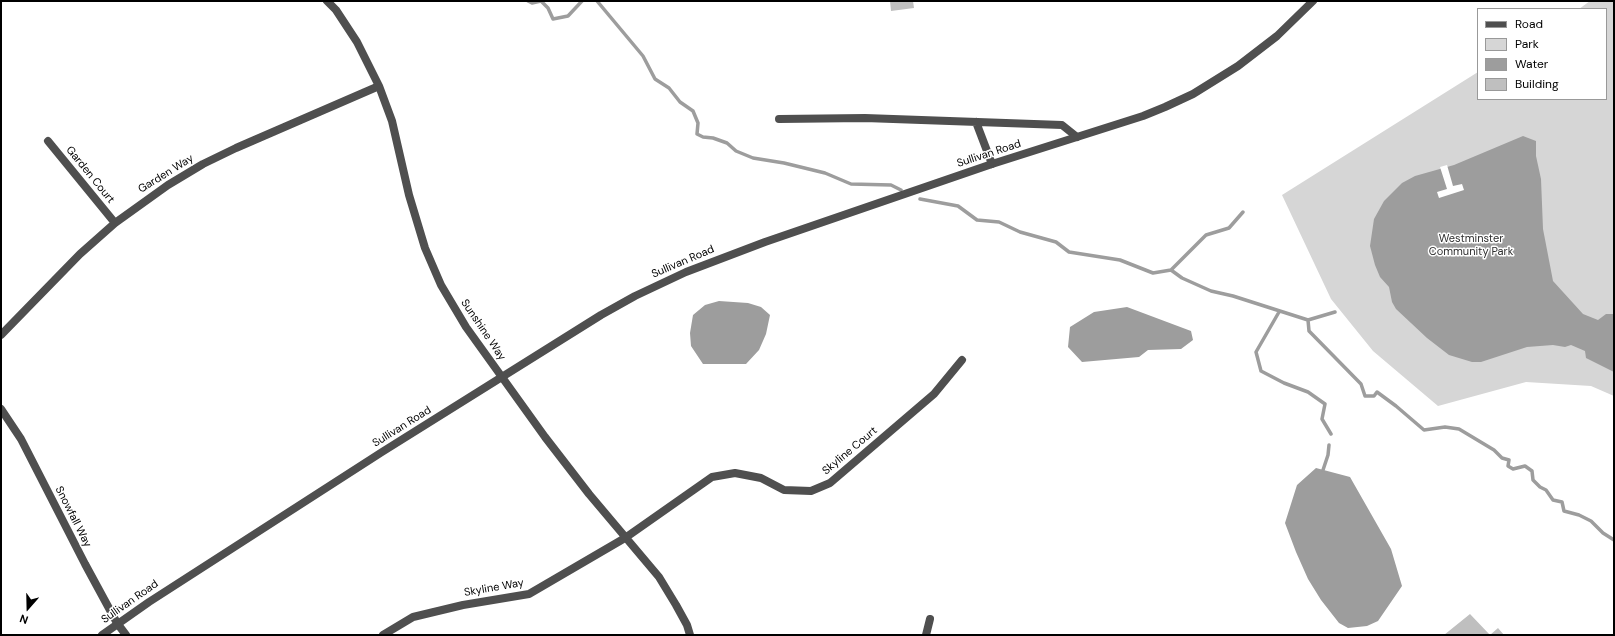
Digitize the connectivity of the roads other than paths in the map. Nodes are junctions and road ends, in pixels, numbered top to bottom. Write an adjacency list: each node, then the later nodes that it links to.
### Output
1 (327, 1): 3 (street, Sunshine Way)
2 (1313, 1): 6 (street, Sullivan Road)
3 (379, 86): 9 (street, Garden Way); 12 (street, Sunshine Way)
4 (778, 119): 5 (street)
5 (976, 122): 6 (street); 8 (street)
6 (1077, 138): 8 (street, Sullivan Road)
7 (48, 141): 9 (street, Garden Court)
8 (992, 164): 12 (street, Sullivan Road)
9 (115, 223): 10 (street, Garden Way)
10 (1, 335)
11 (962, 360): 14 (street, Skyline Court)
12 (502, 377): 14 (street, Sunshine Way); 16 (street, Sullivan Road)
13 (1, 409): 16 (street, Snowfall Way)
14 (625, 538): 19 (street, Skyline Way); 20 (street, Sunshine Way)
15 (930, 619): 21 (street)
16 (117, 623): 17 (street, Sullivan Road); 18 (street, Snowfall Way)
17 (102, 635)
18 (126, 635)
19 (383, 635)
20 (690, 635)
21 (926, 635)

